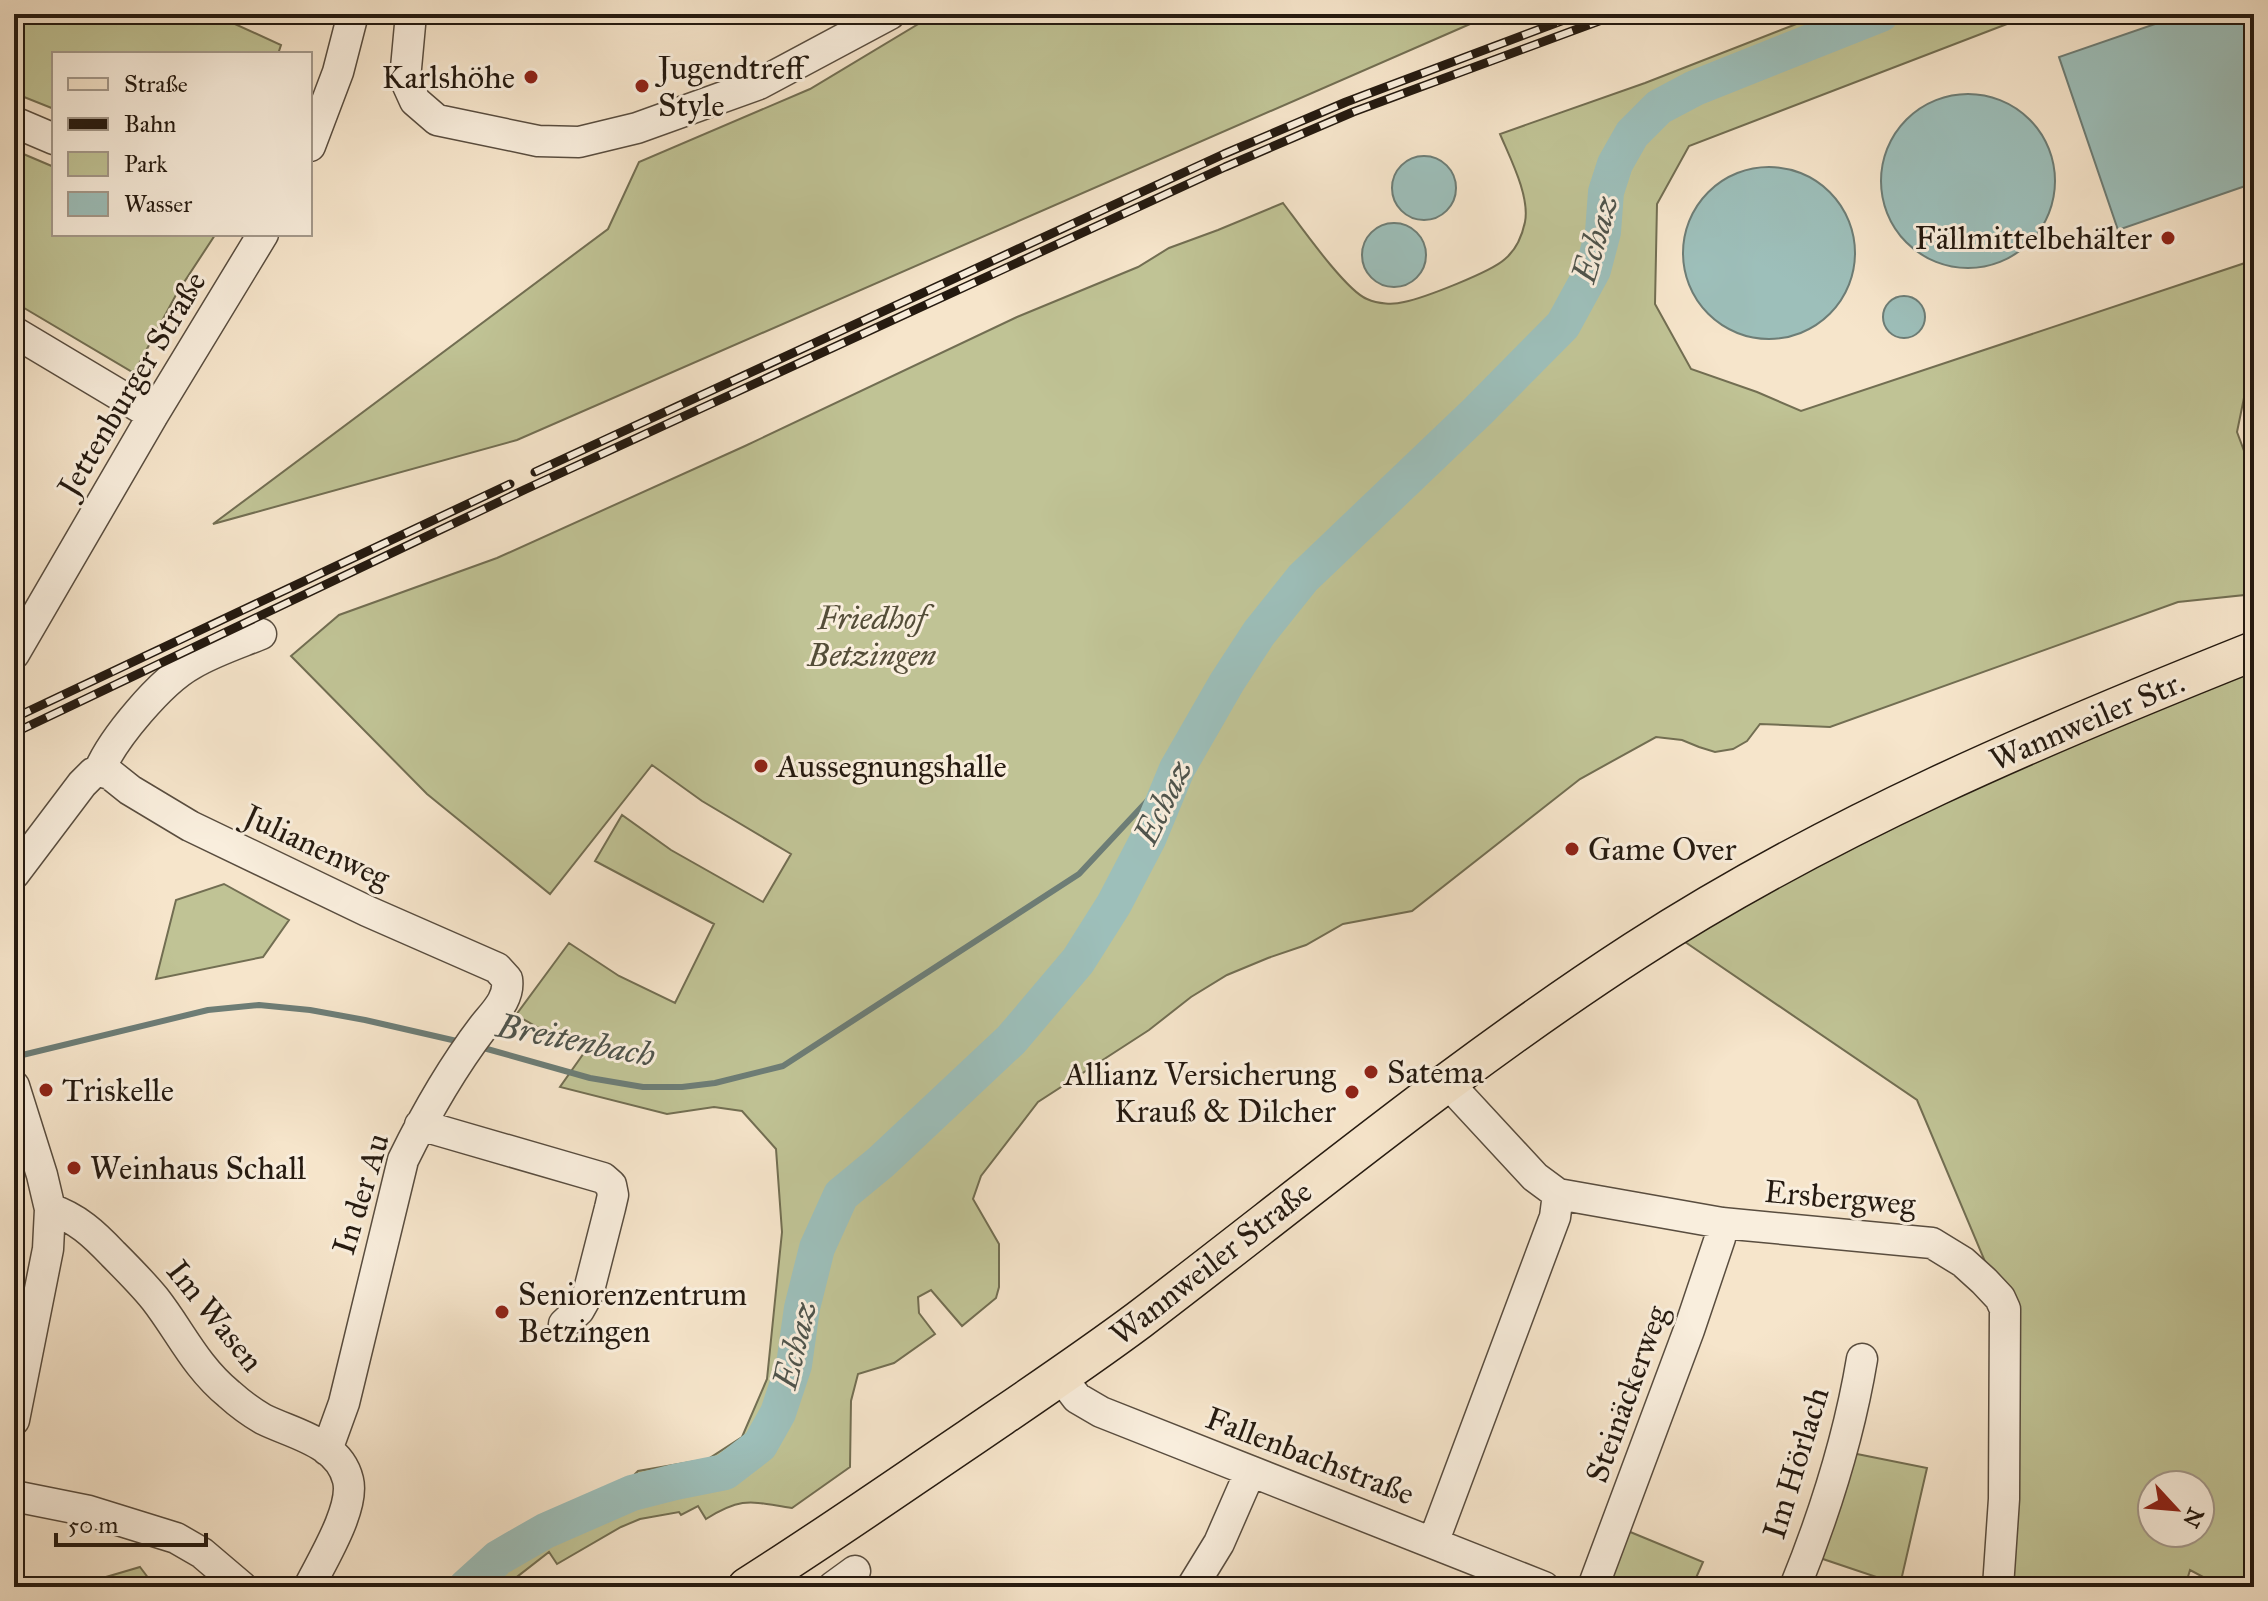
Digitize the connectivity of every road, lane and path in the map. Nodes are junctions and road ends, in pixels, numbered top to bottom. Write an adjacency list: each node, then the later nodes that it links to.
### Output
1 (353, 14): 6 (street)
2 (411, 14): 3 (street)
3 (890, 14)
4 (14, 122): 5 (street)
5 (52, 138)
6 (312, 141)
7 (262, 236): 9 (street, Jettenburger Straße)
8 (14, 332): 9 (street)
9 (153, 415): 12 (street, Jettenburger Straße)
10 (261, 634): 13 (street)
11 (2254, 651): 15 (main road, Wannweiler Str.)
12 (14, 654)
13 (99, 771): 14 (street); 16 (street, Julianenweg)
14 (14, 874)
15 (1669, 930): 17 (main road, Wannweiler Straße)
16 (507, 979): 19 (street, In der Au)
17 (1447, 1082): 20 (street, Ersbergweg); 26 (main road, Wannweiler Straße)
18 (14, 1086): 21 (street)
19 (420, 1125): 24 (street); 28 (street, In der Au)
20 (1558, 1194): 22 (street, Ersbergweg); 31 (street)
21 (50, 1209): 23 (street); 28 (street, Im Wasen)
22 (1722, 1223): 37 (street, Steinäckerweg); 39 (street, Ersbergweg)
23 (28, 1281): 27 (street)
24 (564, 1324)
25 (1862, 1359): 38 (street, Im Hörlach)
26 (1061, 1377): 29 (street, Fallenbachstraße); 34 (main road, Wannweiler Straße)
27 (14, 1420)
28 (327, 1450): 33 (street, Im Wasen)
29 (1250, 1472): 31 (street, Fallenbachstraße); 35 (street)
30 (14, 1496): 32 (street)
31 (1433, 1543): 36 (street, Fallenbachstraße)
32 (242, 1587)
33 (309, 1587)
34 (747, 1587)
35 (1192, 1587)
36 (1544, 1587)
37 (1593, 1587)
38 (1795, 1587)
39 (1998, 1587)

